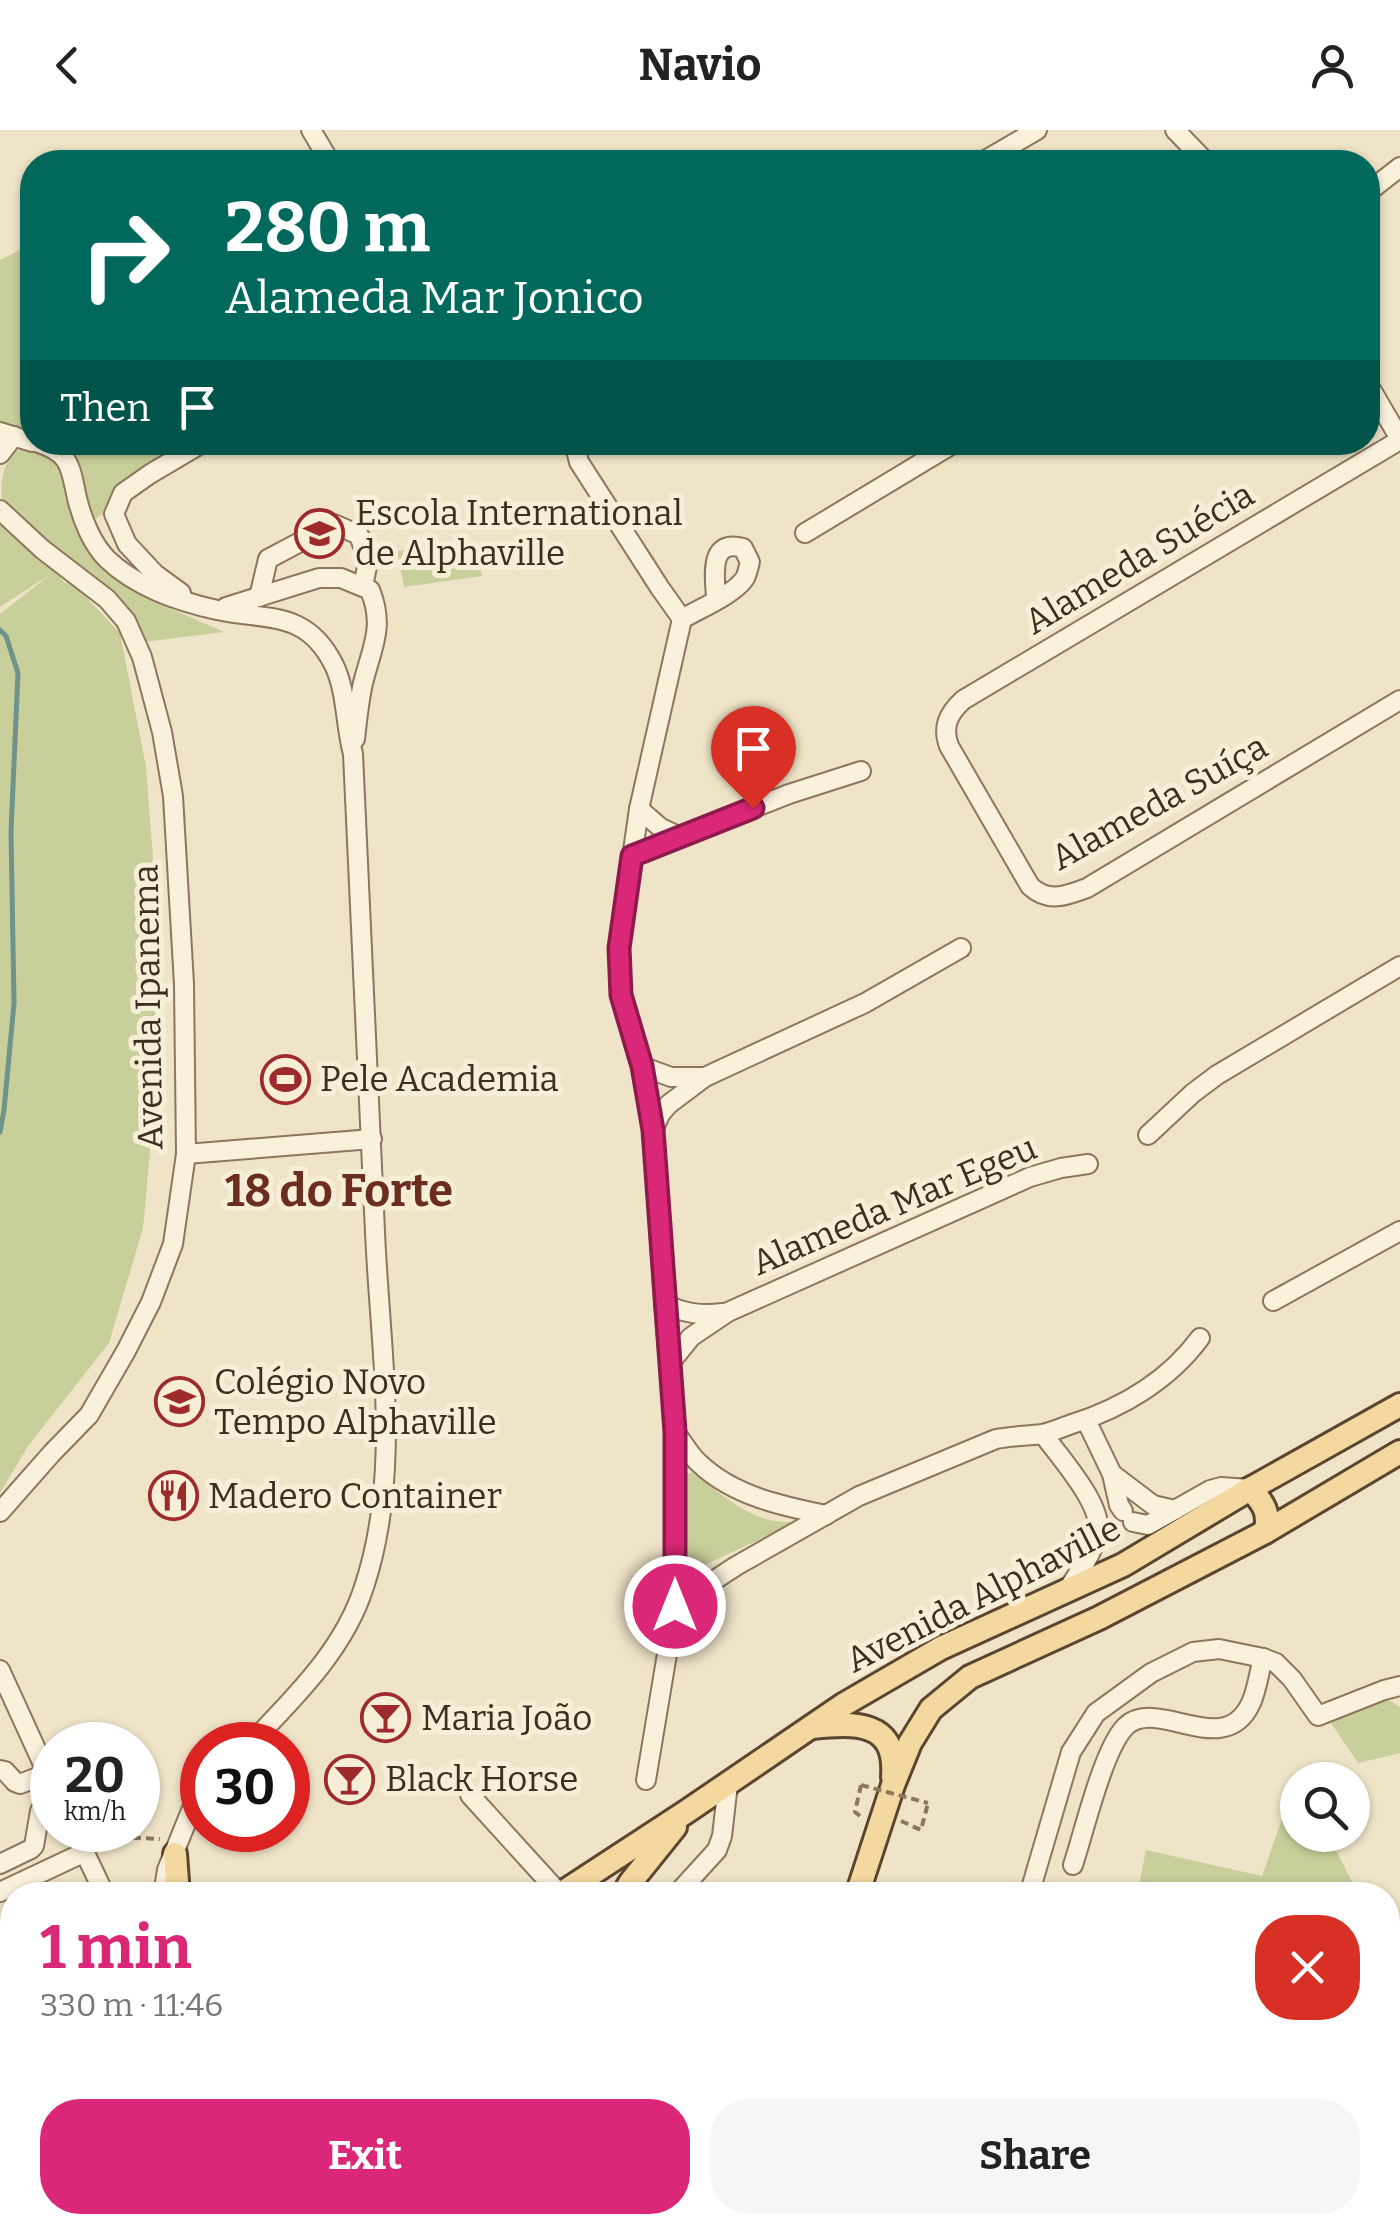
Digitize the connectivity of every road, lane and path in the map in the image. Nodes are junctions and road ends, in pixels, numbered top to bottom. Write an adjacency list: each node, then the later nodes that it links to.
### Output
1 (1037, 130): 3 (street)
2 (1175, 130): 4 (street)
3 (1003, 150)
4 (1194, 150)
5 (1400, 167): 6 (street)
6 (1380, 183)
7 (1380, 405): 9 (street)
8 (20, 439): 10 (street)
9 (1400, 440)
10 (0, 454)
11 (61, 455): 21 (street)
12 (182, 455): 21 (street)
13 (577, 455): 23 (street)
14 (935, 455): 17 (street)
15 (1375, 455): 24 (street, Alameda Suécia)
16 (0, 510): 38 (street, Avenida Ipanema)
17 (804, 534)
18 (362, 586): 19 (street); 19 (street); 26 (street)
19 (259, 598): 22 (street)
20 (716, 600): 23 (street)
21 (196, 604): 22 (street)
22 (217, 610): 26 (street)
23 (682, 619): 28 (street)
24 (962, 700): 25 (street, Alameda Suíça)
25 (1400, 700)
26 (353, 754): 37 (street)
27 (861, 771): 29 (street)
28 (639, 809): 29 (street); 30 (street)
29 (680, 837): 30 (street)
30 (632, 856): 33 (street)
31 (960, 948): 34 (street)
32 (1400, 966): 36 (street)
33 (642, 1066): 34 (street); 35 (street)
34 (705, 1077): 35 (street)
35 (653, 1130): 42 (street)
36 (1148, 1135)
37 (372, 1139): 38 (street); 63 (street)
38 (186, 1154): 55 (street, Avenida Ipanema)
39 (1088, 1164): 43 (street, Alameda Mar Egeu)
40 (1400, 1231): 41 (street)
41 (1273, 1301)
42 (664, 1304): 43 (street, Alameda Mar Egeu); 45 (street)
43 (728, 1312): 45 (street, Alameda Mar Egeu)
44 (1200, 1338): 47 (street)
45 (670, 1363): 48 (street)
46 (1400, 1406): 53 (main road, Avenida Alphaville)
47 (1086, 1420): 49 (street); 51 (street)
48 (675, 1432): 56 (street); 59 (street)
49 (1044, 1434): 52 (street); 56 (street)
50 (1400, 1452): 57 (main road, Avenida Alphaville)
51 (1110, 1470): 52 (street); 54 (street); 54 (street)
52 (1077, 1480): 58 (street)
53 (1250, 1490): 54 (street); 57 (main road); 58 (main road, Avenida Alphaville)
54 (1175, 1510)
55 (0, 1512)
56 (826, 1516): 59 (street)
57 (1265, 1532): 70 (main road, Avenida Alphaville)
58 (1066, 1592): 64 (main road, Avenida Alphaville)
59 (675, 1606): 67 (street)
60 (1262, 1658): 62 (street); 82 (street); 93 (street)
61 (0, 1670): 65 (street)
62 (1400, 1686)
63 (271, 1722)
64 (812, 1727): 69 (main road, Avenida Alphaville); 70 (main road)
65 (30, 1735)
66 (0, 1770): 68 (street)
67 (646, 1780)
68 (30, 1782)
69 (728, 1784): 72 (main road, Avenida Alphaville); 90 (street)
70 (893, 1785): 80 (main road, Avenida Alphaville)
71 (470, 1795): 87 (street)
72 (686, 1812): 88 (main road, Avenida Alphaville); 89 (main road)
73 (855, 1812): 75 (path, bridge)
74 (180, 1828): 77 (street)
75 (921, 1830)
76 (160, 1846): 77 (path)
77 (169, 1847): 85 (street); 86 (main road)
78 (30, 1848): 81 (street)
79 (85, 1852): 83 (street); 84 (street)
80 (869, 1859): 91 (main road, Avenida Alphaville); 92 (main road)
81 (0, 1864)
82 (1073, 1865)
83 (21, 1882)
84 (98, 1882)
85 (166, 1882)
86 (176, 1882)
87 (547, 1882)
88 (579, 1882)
89 (631, 1882)
90 (688, 1882)
91 (861, 1882)
92 (866, 1882)
93 (1033, 1882)

